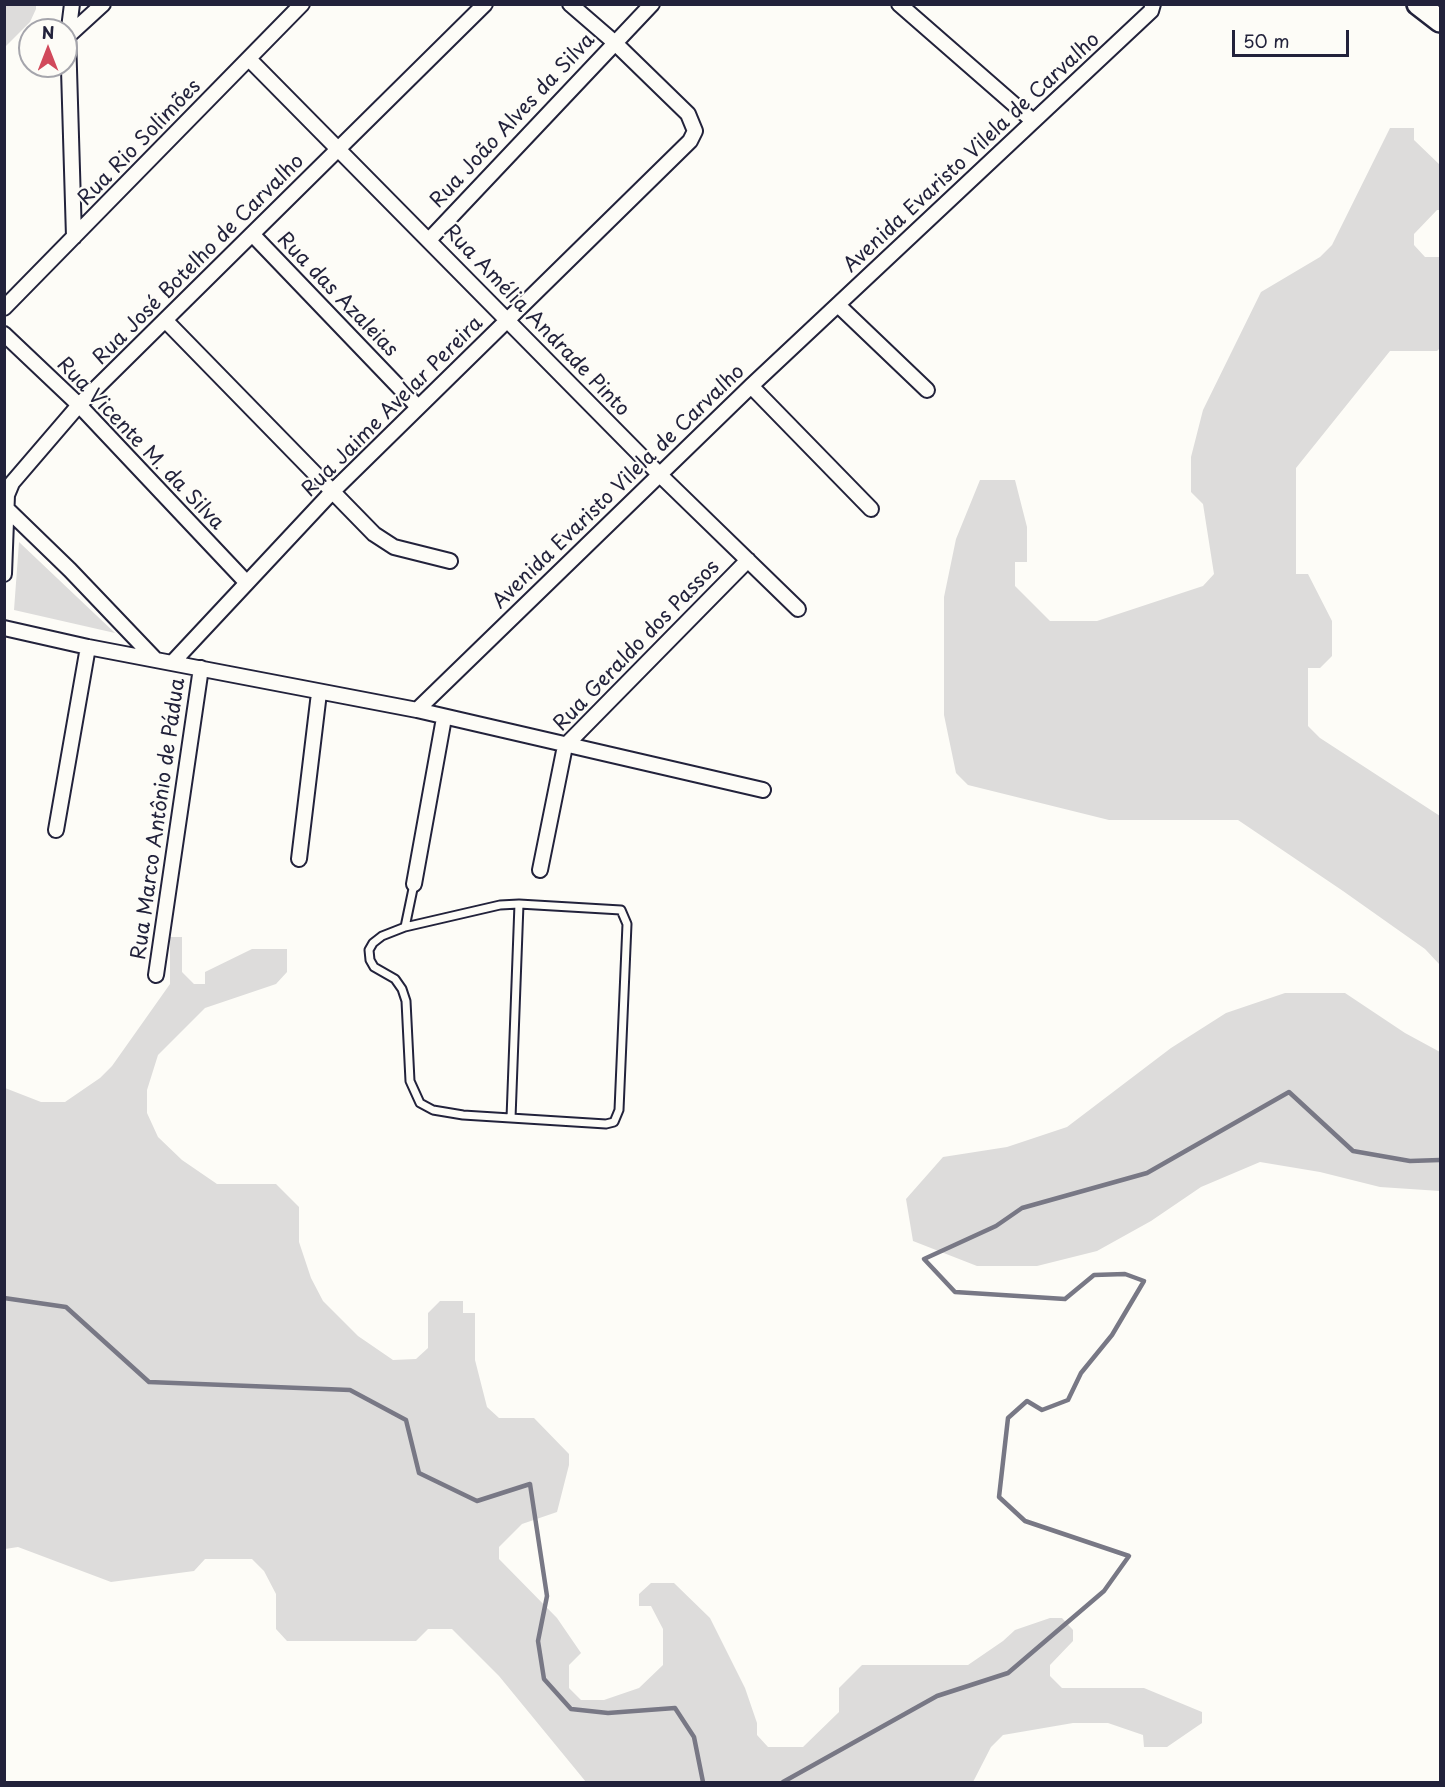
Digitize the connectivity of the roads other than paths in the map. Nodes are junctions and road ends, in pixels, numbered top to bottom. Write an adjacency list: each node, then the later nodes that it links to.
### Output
1 (103, 4): 10 (street)
2 (302, 4): 12 (street, Rua Rio Solimões)
3 (485, 4): 15 (street, Rua José Botelho de Carvalho)
4 (570, 4): 11 (street)
5 (652, 4): 11 (street, Rua João Alves da Silva)
6 (899, 4): 14 (street)
7 (1153, 4): 14 (street, Avenida Evaristo Vilela de Carvalho)
8 (1418, 4): 9 (main road)
9 (1440, 21)
10 (78, 27)
11 (614, 42): 18 (street, Rua João Alves da Silva); 22 (street, Rua Jaime Avelar Pereira)
12 (249, 59): 15 (street, Rua Amélia Andrade Pinto); 17 (street, Rua Rio Solimões)
13 (69, 78): 17 (street)
14 (1033, 121): 19 (street, Avenida Evaristo Vilela de Carvalho)
15 (338, 151): 16 (street, Rua José Botelho de Carvalho); 18 (street, Rua Amélia Andrade Pinto)
16 (253, 235): 21 (street, Rua José Botelho de Carvalho); 27 (street, Rua das Azaleias)
17 (74, 237): 20 (street, Rua Rio Solimões)
18 (429, 240): 22 (street, Rua Amélia Andrade Pinto)
19 (838, 305): 24 (street, Avenida Evaristo Vilela de Carvalho); 25 (street)
20 (4, 308)
21 (165, 320): 26 (street, Rua José Botelho de Carvalho); 29 (street)
22 (509, 320): 27 (street, Rua Jaime Avelar Pereira); 28 (street, Rua Amélia Andrade Pinto)
23 (4, 334): 26 (street, Rua Vicente M. da Silva)
24 (751, 386): 28 (street, Avenida Evaristo Vilela de Carvalho); 31 (street)
25 (927, 390)
26 (79, 405): 30 (street, Rua José Botelho de Carvalho); 35 (street, Rua Vicente M. da Silva)
27 (418, 407): 29 (street, Rua Jaime Avelar Pereira)
28 (659, 474): 32 (street, Rua Amélia Andrade Pinto); 43 (street, Avenida Evaristo Vilela de Carvalho)
29 (331, 493): 33 (street); 35 (street, Rua Jaime Avelar Pereira)
30 (6, 508): 34 (street, Rua José Botelho de Carvalho); 39 (street)
31 (871, 509)
32 (748, 560): 36 (street, Rua Amélia Andrade Pinto); 45 (street, Rua Geraldo dos Passos)
33 (450, 561)
34 (4, 574)
35 (246, 582): 40 (street, Rua Jaime Avelar Pereira)
36 (798, 609)
37 (4, 628): 38 (street)
38 (88, 647): 39 (street); 47 (street)
39 (155, 659): 40 (street)
40 (172, 663): 41 (street)
41 (201, 668): 42 (street); 53 (street, Rua Marco Antônio de Pádua)
42 (319, 693): 43 (street); 48 (street)
43 (417, 710): 44 (street)
44 (444, 718): 45 (street); 50 (street)
45 (565, 746): 46 (street); 49 (street, Rua Geraldo dos Passos)
46 (764, 790)
47 (56, 830)
48 (298, 859)
49 (540, 870)
50 (414, 884): 52 (lane)
51 (519, 904): 52 (lane); 54 (lane); 54 (lane)
52 (405, 927): 54 (lane)
53 (156, 975)
54 (511, 1118)

